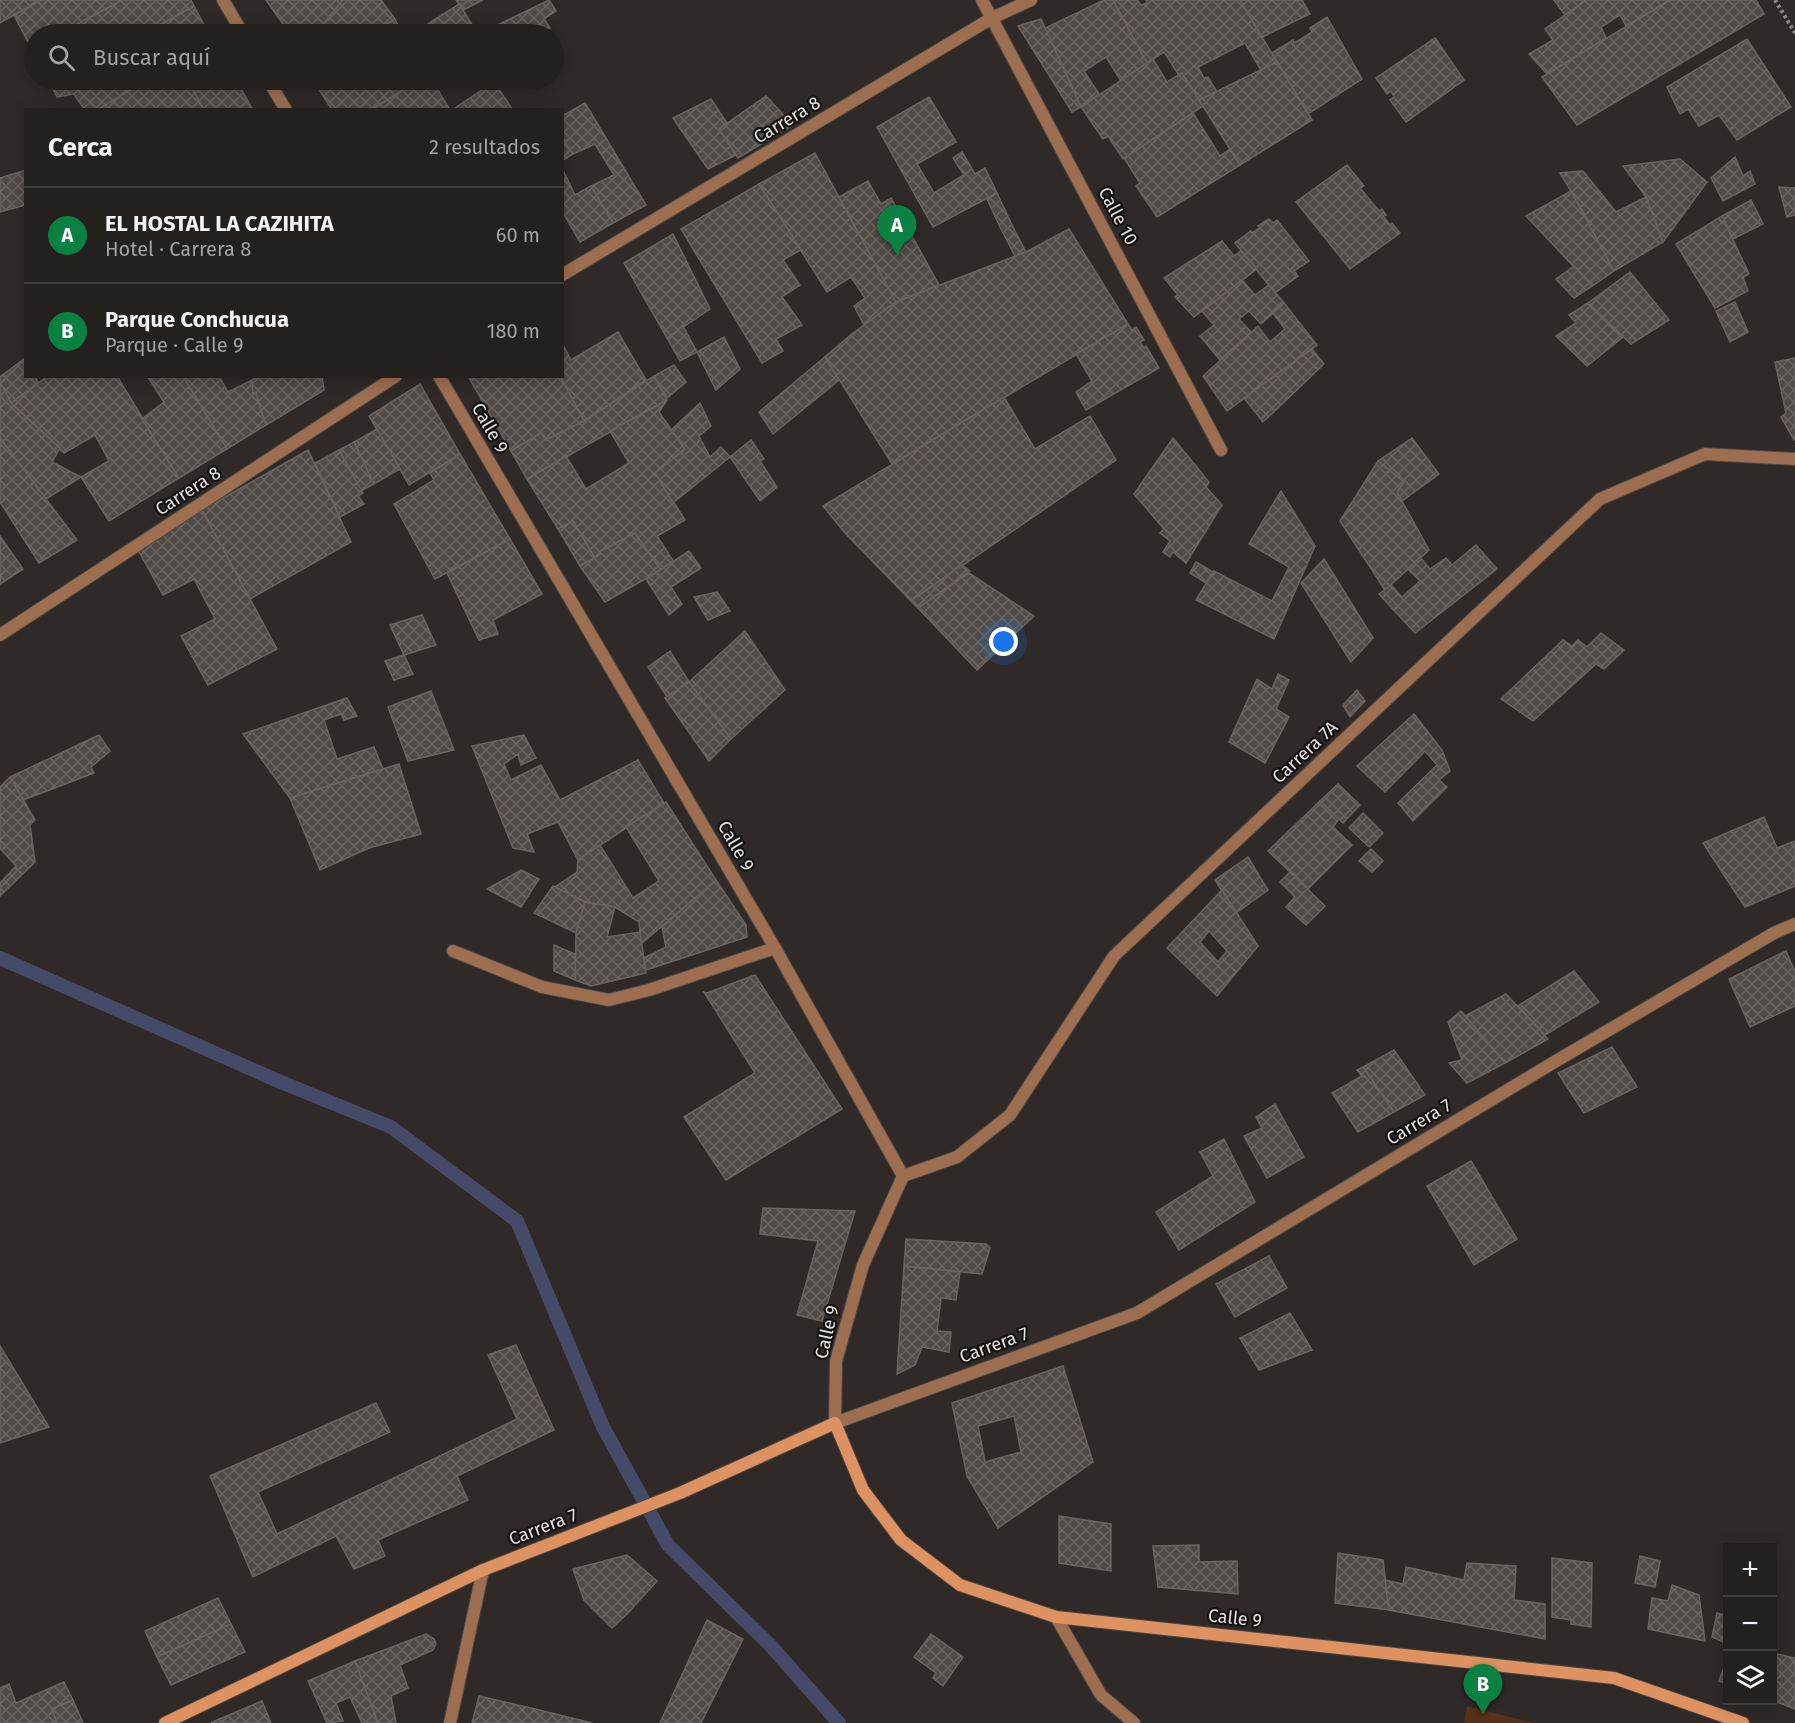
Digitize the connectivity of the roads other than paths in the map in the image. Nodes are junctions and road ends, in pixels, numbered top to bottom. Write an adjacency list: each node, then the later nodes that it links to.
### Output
1 (223, 0): 5 (street)
2 (981, 0): 4 (street, Calle 10)
3 (1031, 0): 4 (street, Carrera 8)
4 (992, 18): 8 (street, Carrera 8); 11 (street, Calle 10)
5 (237, 24)
6 (274, 90): 7 (street)
7 (285, 108)
8 (564, 274)
9 (393, 378): 13 (street, Carrera 8)
10 (440, 378): 15 (street, Calle 9)
11 (1221, 450)
12 (1795, 459): 17 (street, Carrera 7A)
13 (0, 635)
14 (1795, 924): 18 (street, Carrera 7)
15 (775, 948): 16 (street); 17 (street, Calle 9)
16 (453, 951)
17 (903, 1176): 18 (street, Calle 9)
18 (835, 1423): 19 (street, Carrera 7); 20 (street, Calle 9)
19 (483, 1570): 21 (street, Carrera 7); 22 (street)
20 (1056, 1617): 23 (street); 24 (street, Calle 9)
21 (165, 1723)
22 (450, 1723)
23 (1134, 1723)
24 (1743, 1723)

